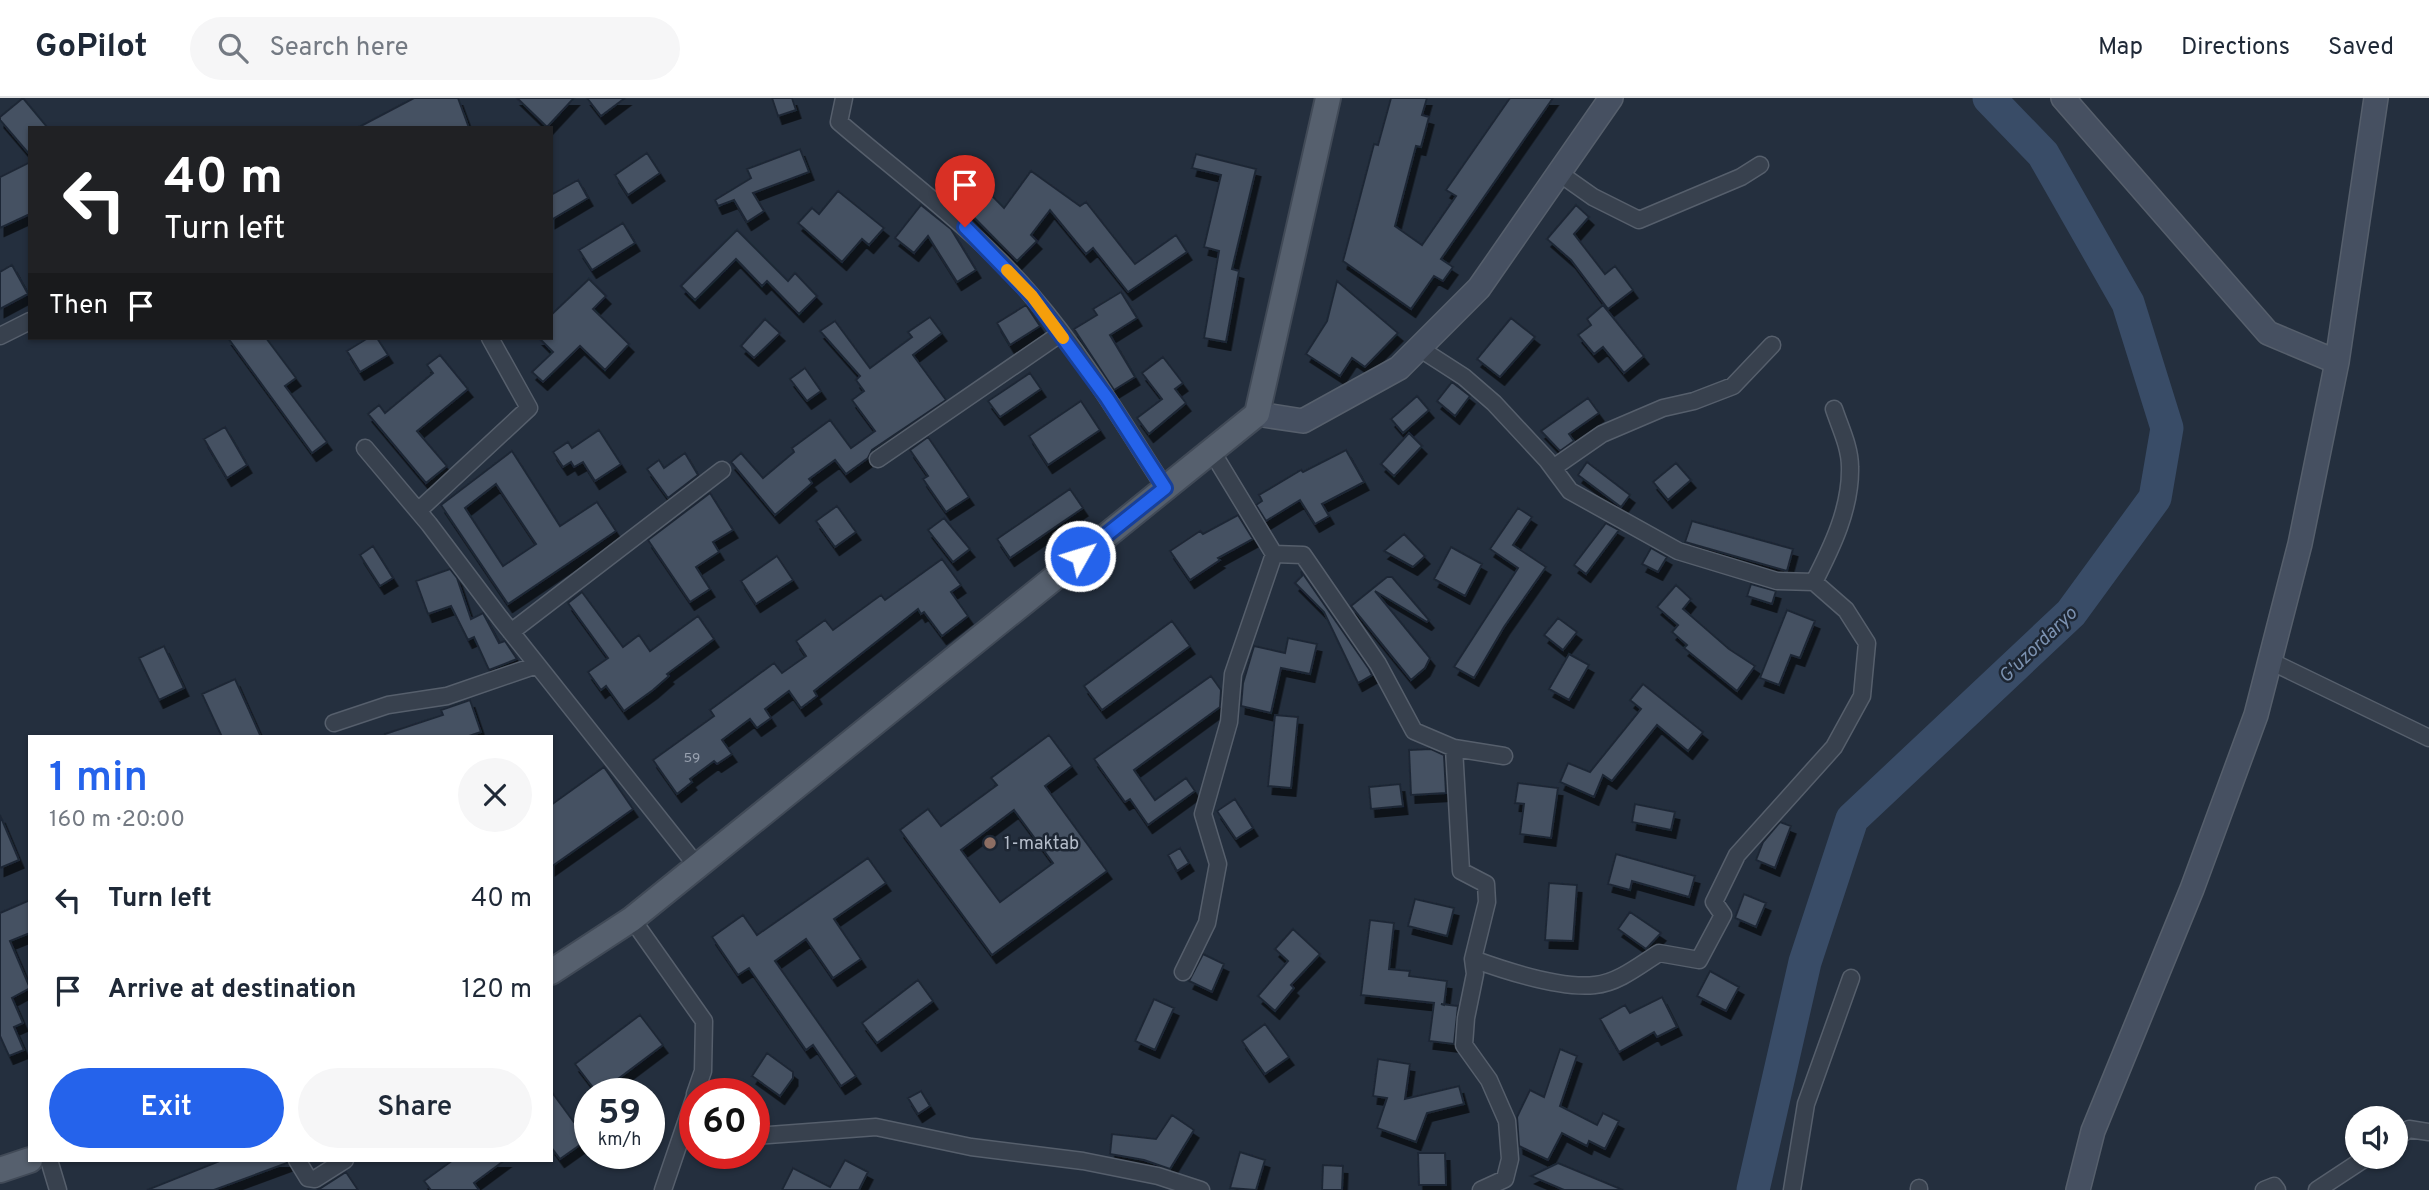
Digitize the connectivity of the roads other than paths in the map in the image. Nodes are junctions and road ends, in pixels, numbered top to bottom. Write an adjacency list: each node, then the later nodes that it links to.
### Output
1 (844, 98): 9 (street)
2 (1328, 98): 16 (main road)
3 (1611, 98): 7 (street)
4 (2063, 98): 14 (street)
5 (2376, 98): 14 (street)
6 (1760, 164): 7 (street)
7 (1559, 173): 13 (street)
8 (28, 322): 10 (street)
9 (1060, 334): 19 (street); 22 (street)
10 (0, 336)
11 (491, 340): 23 (street)
12 (1772, 345): 20 (street)
13 (1419, 348): 16 (street); 20 (street)
14 (2337, 362): 27 (street)
15 (1834, 409): 25 (street)
16 (1256, 414): 18 (main road)
17 (365, 448): 23 (street)
18 (1211, 450): 22 (main road); 24 (street)
19 (878, 459)
20 (1553, 468): 25 (street)
21 (722, 470): 26 (street)
22 (1165, 488): 33 (main road)
23 (418, 510): 26 (street)
24 (1274, 554): 31 (street); 37 (street)
25 (1814, 582): 35 (street)
26 (511, 632): 28 (street)
27 (2270, 661): 30 (street); 55 (street)
28 (537, 665): 29 (street); 33 (street)
29 (334, 723)
30 (2429, 738)
31 (1454, 748): 32 (street); 35 (street)
32 (1504, 755)
33 (697, 866): 34 (main road)
34 (632, 919): 36 (main road); 39 (street)
35 (1473, 959): 53 (street)
36 (553, 971)
37 (1183, 972)
38 (1851, 978): 54 (street)
39 (701, 1078)
40 (2408, 1130): 41 (street)
41 (2429, 1132)
42 (770, 1135): 52 (street)
43 (679, 1154): 50 (street)
44 (28, 1161): 49 (main road)
45 (50, 1162): 51 (street)
46 (298, 1162): 47 (street)
47 (342, 1162)
48 (2349, 1169): 58 (street)
49 (0, 1170)
50 (667, 1188)
51 (58, 1190)
52 (1201, 1190)
53 (1481, 1190)
54 (1792, 1190)
55 (2078, 1190)
56 (2263, 1190): 57 (street)
57 (2277, 1190)
58 (2317, 1190)

